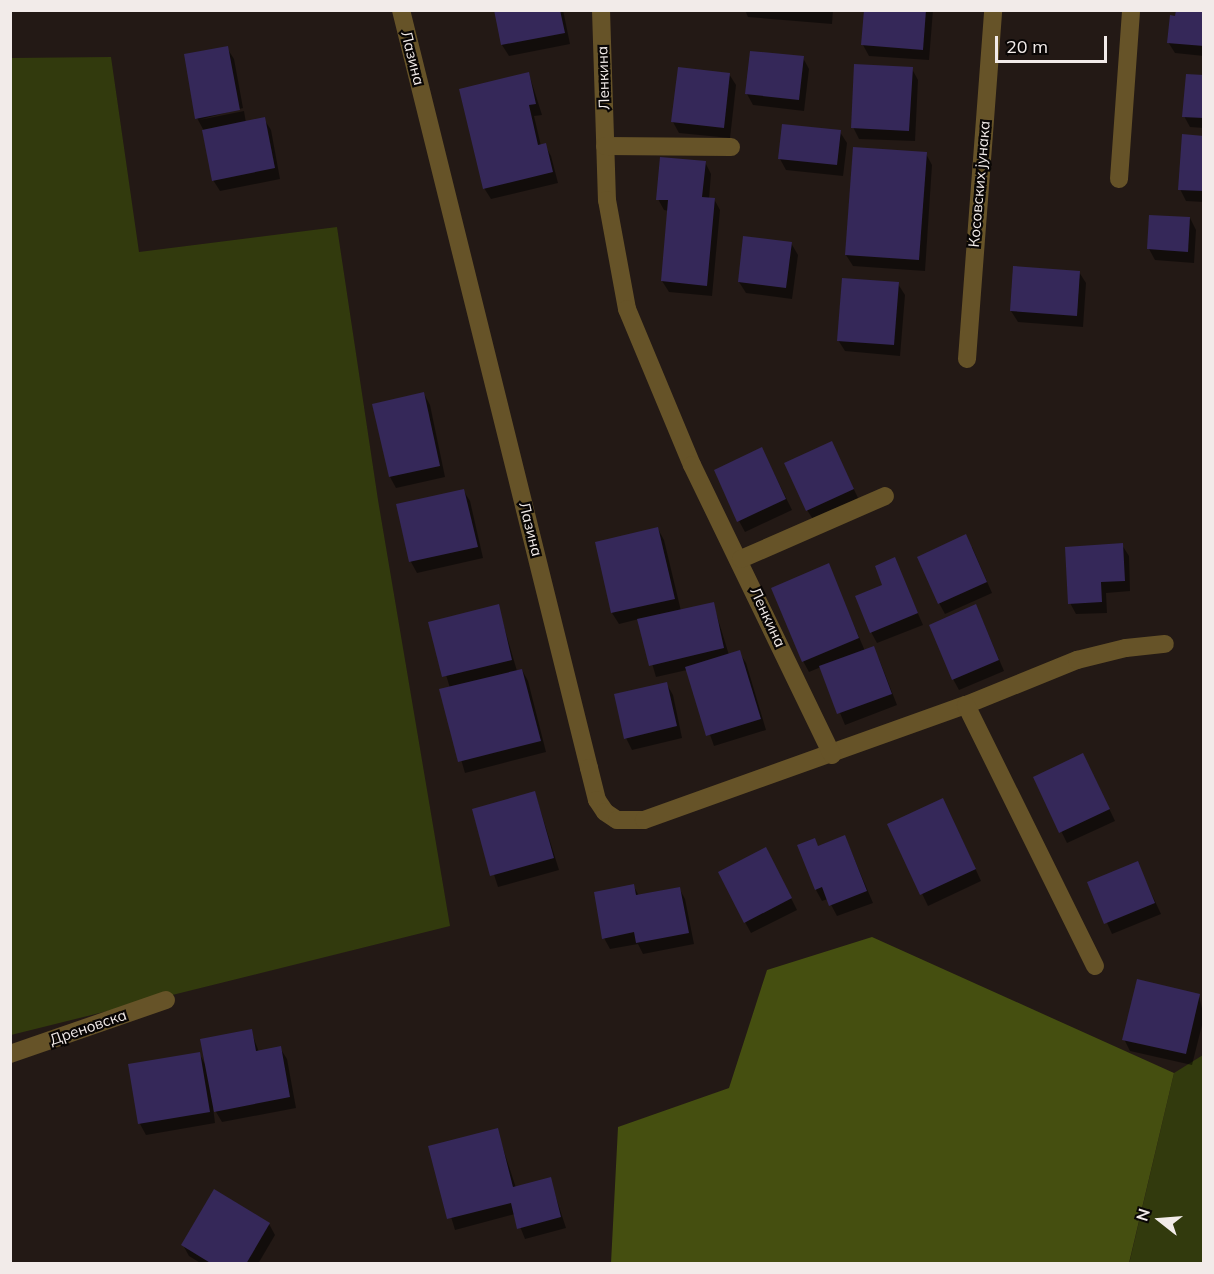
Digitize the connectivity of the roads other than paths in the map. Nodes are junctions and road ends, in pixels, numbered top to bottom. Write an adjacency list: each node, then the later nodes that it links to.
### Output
1 (401, 10): 13 (street, Лазина)
2 (601, 10): 5 (street, Ленкина)
3 (993, 10): 8 (street, Косовских јунака)
4 (1131, 10): 7 (street)
5 (605, 146): 6 (street); 10 (street, Ленкина)
6 (730, 147)
7 (1119, 179)
8 (967, 359)
9 (885, 496): 10 (street)
10 (741, 559): 13 (street, Ленкина)
11 (1165, 644): 12 (street)
12 (966, 705): 13 (street); 14 (street)
13 (832, 755)
14 (1095, 966)
15 (166, 1000): 16 (street, Дреновска)
16 (10, 1054)

